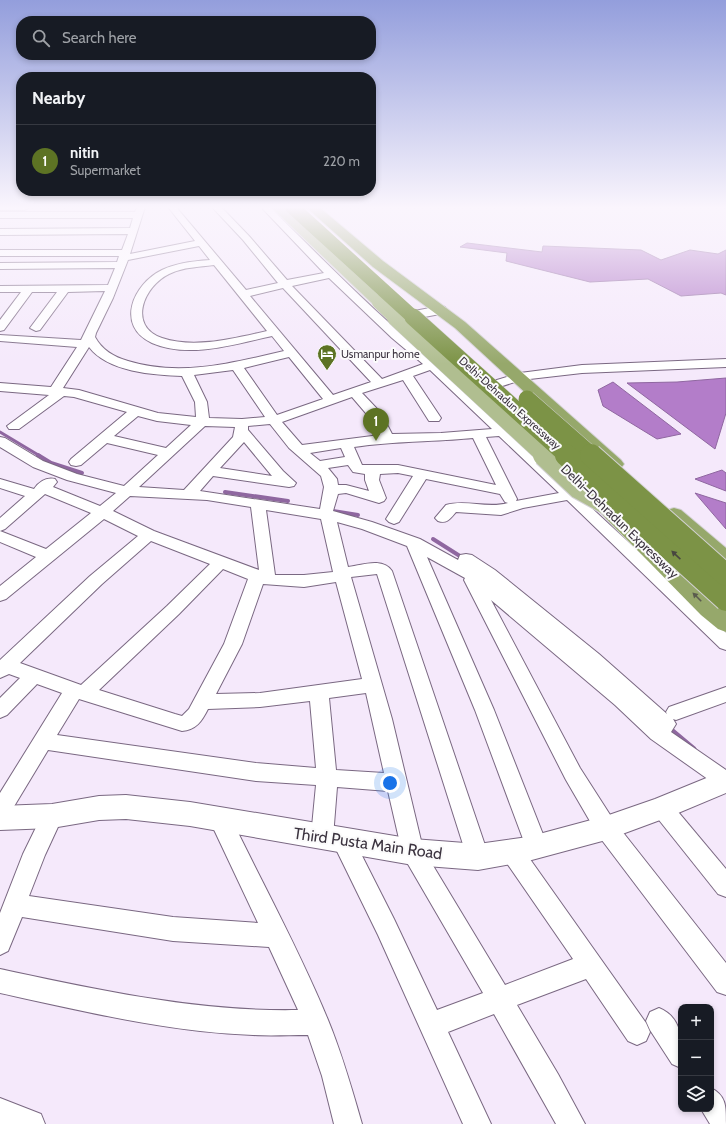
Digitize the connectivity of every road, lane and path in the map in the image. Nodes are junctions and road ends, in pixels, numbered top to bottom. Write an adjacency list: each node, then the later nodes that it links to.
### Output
1 (115, 259): 12 (street)
2 (123, 259): 16 (street)
3 (213, 259): 11 (street)
4 (264, 259): 14 (street)
5 (317, 259): 13 (street)
6 (333, 259): 77 (main road, bridge)
7 (341, 259): 21 (highway, Delhi–Dehradun Expressway)
8 (350, 259): 77 (highway, Delhi-Dehradun Expressway, bridge)
9 (368, 259): 85 (highway, Delhi-Dehradun Expressway, bridge)
10 (373, 259): 20 (highway)
11 (215, 262): 19 (street); 24 (street)
12 (0, 266)
13 (331, 274): 14 (street); 30 (street)
14 (285, 284): 19 (street); 35 (street)
15 (65, 288): 16 (street); 18 (street); 23 (street)
16 (111, 288): 26 (street)
17 (0, 289): 18 (street)
18 (29, 289): 22 (street)
19 (244, 294): 24 (street)
20 (440, 310): 21 (street); 34 (highway)
21 (404, 318): 28 (highway, Delhi–Dehradun Expressway)
22 (0, 328)
23 (36, 328)
24 (276, 332): 27 (street)
25 (0, 338): 26 (street)
26 (88, 341): 32 (street); 38 (street)
27 (292, 353): 31 (street); 40 (street)
28 (450, 360): 30 (street); 37 (highway, Delhi–Dehradun Expressway)
29 (726, 363): 34 (street)
30 (431, 365): 33 (street); 48 (street)
31 (237, 366): 32 (street); 43 (street)
32 (186, 372): 44 (street)
33 (405, 374): 35 (street); 42 (street)
34 (517, 378): 37 (street); 82 (highway)
35 (378, 383): 39 (street)
36 (0, 387): 38 (street)
37 (481, 389): 90 (highway, Delhi–Dehradun Expressway, one-way to 37)
38 (58, 391): 41 (street); 45 (street)
39 (354, 392): 40 (street); 51 (street)
40 (331, 400): 43 (street)
41 (136, 411): 44 (street); 50 (street)
42 (434, 418)
43 (275, 420): 46 (street); 54 (street)
44 (202, 422): 46 (street); 55 (street)
45 (14, 426)
46 (242, 427): 60 (street); 60 (street)
47 (0, 431): 64 (street)
48 (502, 432): 49 (street); 69 (street)
49 (477, 434): 51 (street); 67 (street)
50 (104, 438): 55 (street); 57 (street)
51 (388, 438): 53 (street)
52 (0, 441): 61 (street)
53 (346, 443): 54 (street); 56 (street)
54 (299, 450): 58 (street)
55 (169, 453): 64 (street)
56 (352, 460): 58 (street); 59 (street)
57 (76, 462)
58 (318, 465): 65 (street)
59 (373, 470): 62 (street); 65 (street)
60 (209, 471): 68 (street)
61 (61, 473): 64 (street); 66 (street)
62 (422, 474): 67 (street); 75 (street)
63 (0, 483): 66 (street)
64 (131, 488): 68 (street); 73 (street)
65 (330, 490): 72 (street)
66 (39, 491): 73 (street); 76 (street)
67 (506, 491): 71 (street)
68 (191, 492): 70 (street); 72 (street)
69 (570, 495): 71 (street); 91 (street)
70 (258, 504): 72 (street); 87 (street)
71 (513, 507): 74 (street)
72 (328, 511): 80 (street); 84 (street); 86 (street)
73 (102, 512): 78 (street); 81 (street)
74 (443, 518)
75 (394, 519)
76 (2, 520)
77 (643, 524): 89 (highway, Delhi-Dehradun Expressway, one-way to 77, bridge)
78 (149, 535): 83 (street); 92 (street)
79 (0, 536): 81 (street)
80 (414, 543): 84 (street); 112 (street)
81 (48, 556): 88 (street)
82 (726, 560)
83 (221, 562): 87 (street); 95 (street)
84 (471, 568): 100 (street); 110 (street)
85 (726, 574)
86 (342, 575): 87 (street); 94 (street); 114 (street)
87 (262, 579): 98 (street)
88 (0, 595)
89 (726, 600)
90 (726, 623)
91 (726, 643)
92 (3, 668): 93 (street)
93 (34, 676): 95 (street); 99 (street)
94 (372, 685): 96 (street); 104 (street)
95 (79, 691): 98 (street); 101 (street)
96 (319, 693): 98 (street); 102 (street)
97 (726, 694): 100 (street)
98 (202, 702)
99 (0, 710)
100 (665, 725): 103 (street)
101 (42, 741): 102 (street); 106 (street)
102 (327, 778): 104 (street); 111 (street)
103 (726, 781): 105 (street, Third Pusta Main Road)
104 (397, 783): 113 (street)
105 (662, 808): 110 (street, Third Pusta Main Road); 115 (street)
106 (0, 811)
107 (52, 816): 108 (street, Third Pusta Main Road); 109 (street, Third Pusta Main Road); 116 (street)
108 (0, 818)
109 (220, 819): 111 (street, Third Pusta Main Road); 117 (street)
110 (606, 828): 112 (street, Third Pusta Main Road); 121 (street)
111 (333, 839): 113 (street, Third Pusta Main Road); 125 (street)
112 (525, 849): 114 (street, Third Pusta Main Road); 119 (street)
113 (413, 852): 114 (street, Third Pusta Main Road); 122 (street)
114 (478, 857)
115 (726, 886)
116 (15, 905): 117 (street); 118 (street)
117 (276, 936): 124 (street)
118 (0, 943)
119 (590, 965): 122 (street); 126 (street)
120 (0, 981): 124 (street)
121 (726, 983)
122 (500, 1000): 125 (street); 133 (street)
123 (659, 1021): 127 (street)
124 (316, 1022): 131 (street)
125 (432, 1025): 132 (street)
126 (636, 1032)
127 (678, 1050)
128 (714, 1106): 134 (street)
129 (0, 1112): 130 (street)
130 (31, 1124)
131 (348, 1124)
132 (477, 1124)
133 (571, 1124)
134 (726, 1124)

